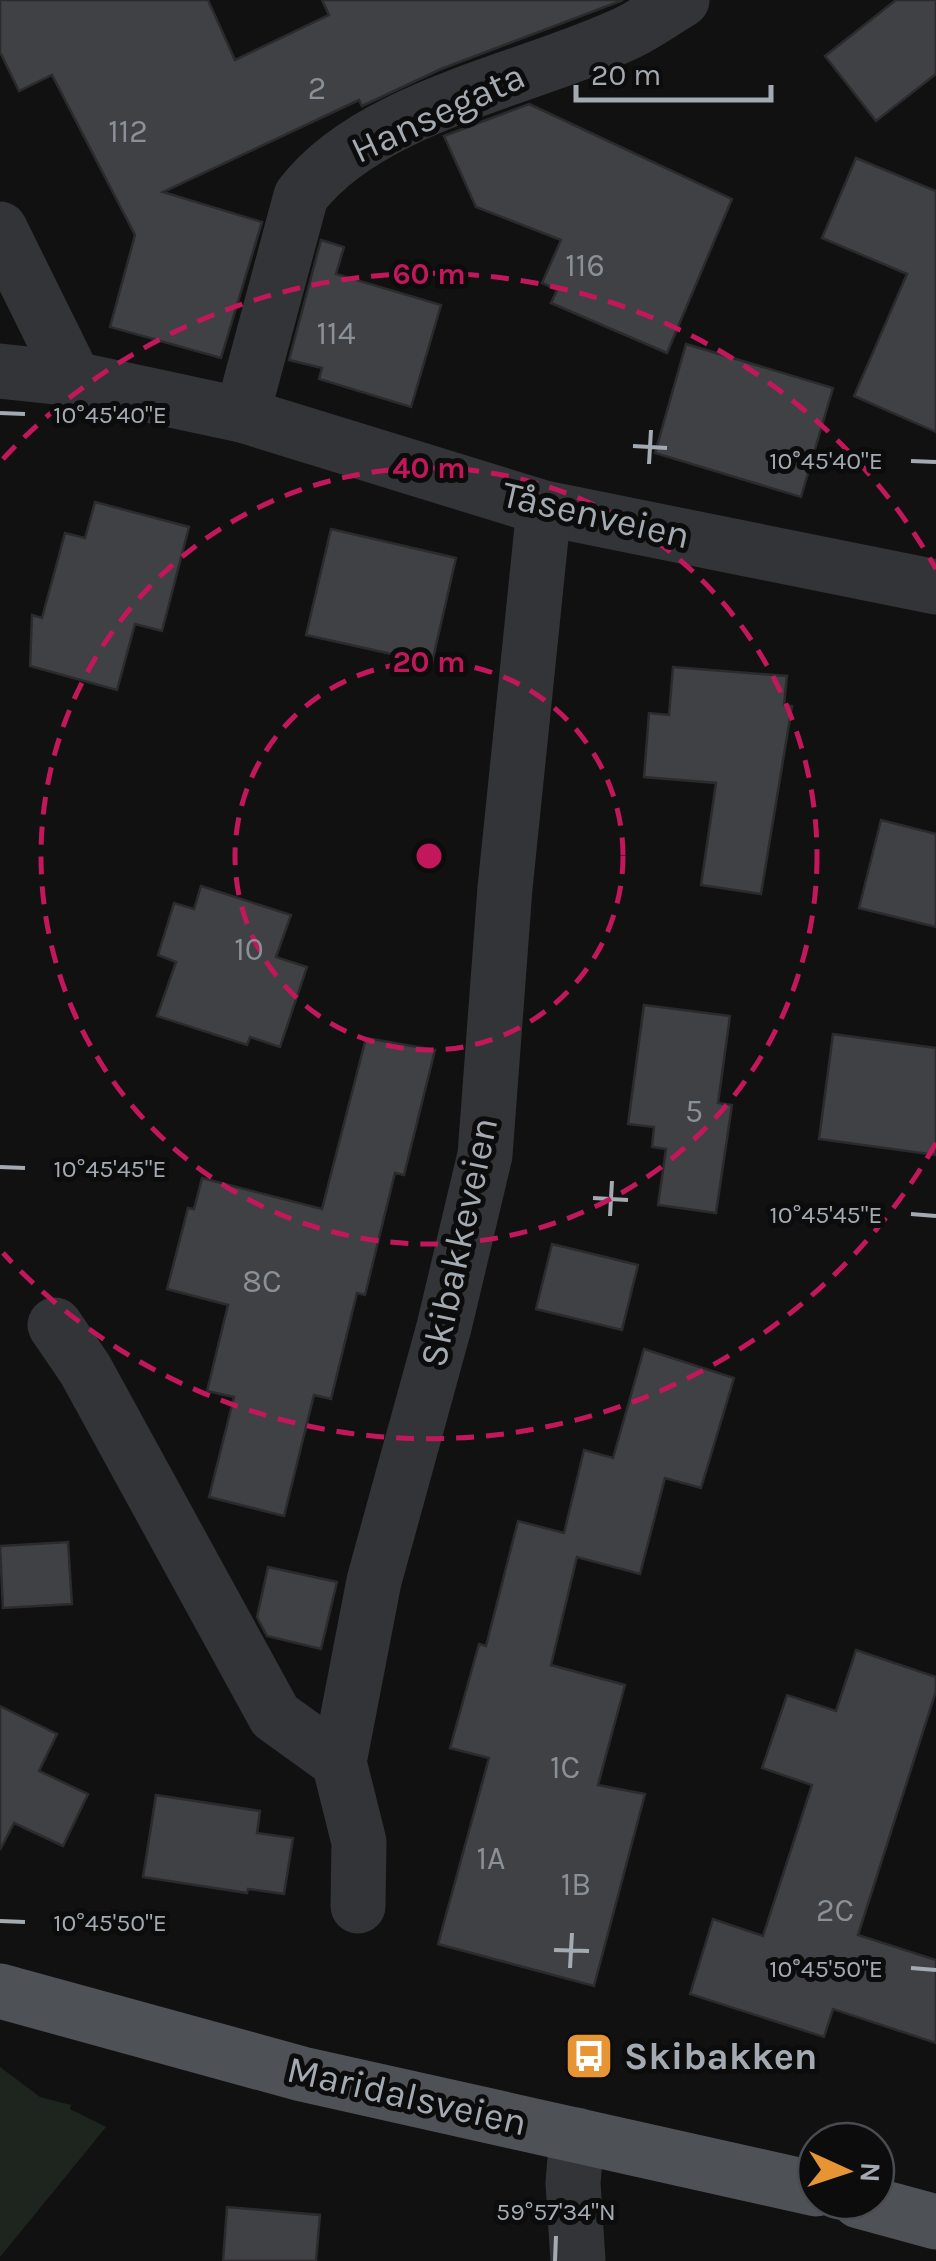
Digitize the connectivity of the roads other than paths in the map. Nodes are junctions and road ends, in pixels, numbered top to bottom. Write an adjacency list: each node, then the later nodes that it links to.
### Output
1 (682, 0): 5 (street, Hansegata)
2 (0, 229): 4 (street)
3 (0, 370): 4 (street, Tåsenveien)
4 (74, 379): 5 (street, Tåsenveien)
5 (242, 415): 6 (street, Tåsenveien)
6 (544, 508): 7 (street, Tåsenveien); 9 (street, Skibakkeveien)
7 (936, 587)
8 (55, 1325): 9 (street)
9 (339, 1762): 10 (street, Skibakkeveien)
10 (358, 1906)
11 (0, 1991): 12 (main road, Maridalsveien)
12 (577, 2135): 13 (main road, Maridalsveien); 16 (street)
13 (796, 2185)
14 (896, 2211): 15 (main road)
15 (936, 2222)
16 (578, 2261)

